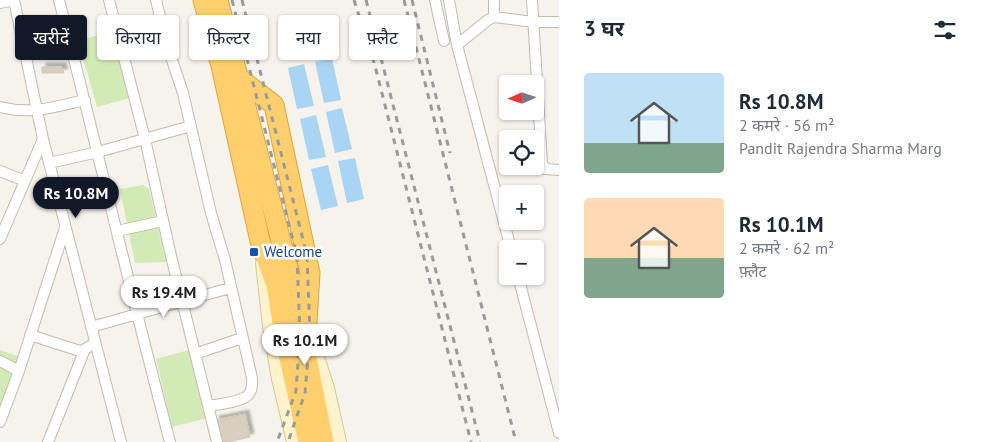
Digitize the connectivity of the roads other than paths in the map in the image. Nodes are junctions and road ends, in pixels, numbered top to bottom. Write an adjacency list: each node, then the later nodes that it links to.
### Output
1 (14, 0): 11 (street); 24 (street)
2 (60, 0): 22 (street)
3 (109, 0): 12 (street)
4 (156, 0): 13 (street)
5 (203, 0): 38 (highway)
6 (218, 0): 21 (highway)
7 (435, 0): 17 (street)
8 (449, 0): 18 (street)
9 (494, 0): 14 (street)
10 (532, 0): 15 (street)
11 (0, 3)
12 (113, 15)
13 (160, 15)
14 (491, 19): 15 (street); 18 (street)
15 (533, 22): 16 (street); 30 (street)
16 (559, 22)
17 (444, 42)
18 (457, 45): 37 (street)
19 (124, 60): 27 (street)
20 (172, 60): 25 (street)
21 (238, 77): 39 (highway); 44 (highway)
22 (85, 100): 24 (street); 28 (street)
23 (0, 107): 24 (street)
24 (37, 111): 26 (street)
25 (191, 126): 27 (street); 41 (street)
26 (43, 139): 29 (street); 32 (street)
27 (145, 139): 28 (street); 33 (street)
28 (98, 152): 29 (street); 35 (street)
29 (49, 163): 34 (street)
30 (559, 170)
31 (0, 171): 32 (street)
32 (25, 181): 36 (street)
33 (163, 221): 35 (street); 42 (street)
34 (65, 228): 45 (street); 46 (street)
35 (117, 232): 43 (street)
36 (0, 238)
37 (509, 240)
38 (260, 242): 62 (main road); 63 (highway)
39 (292, 283): 44 (main road); 49 (highway)
40 (520, 285): 57 (street)
41 (230, 288): 42 (street); 47 (street)
42 (182, 300): 43 (street); 51 (street)
43 (136, 313): 45 (street); 60 (street)
44 (307, 326): 49 (highway); 54 (main road)
45 (91, 327): 48 (street)
46 (30, 335): 50 (street); 53 (street)
47 (242, 338): 51 (street); 55 (street)
48 (95, 343): 50 (street); 59 (street)
49 (306, 348): 54 (highway)
50 (83, 352): 58 (street)
51 (195, 354): 55 (street)
52 (0, 361): 53 (street)
53 (18, 371): 56 (street)
54 (317, 376): 64 (highway); 65 (main road)
55 (209, 406): 61 (street)
56 (0, 422)
57 (558, 428)
58 (48, 442)
59 (121, 442)
60 (170, 442)
61 (217, 442)
62 (294, 442)
63 (308, 442)
64 (324, 442)
65 (339, 442)

